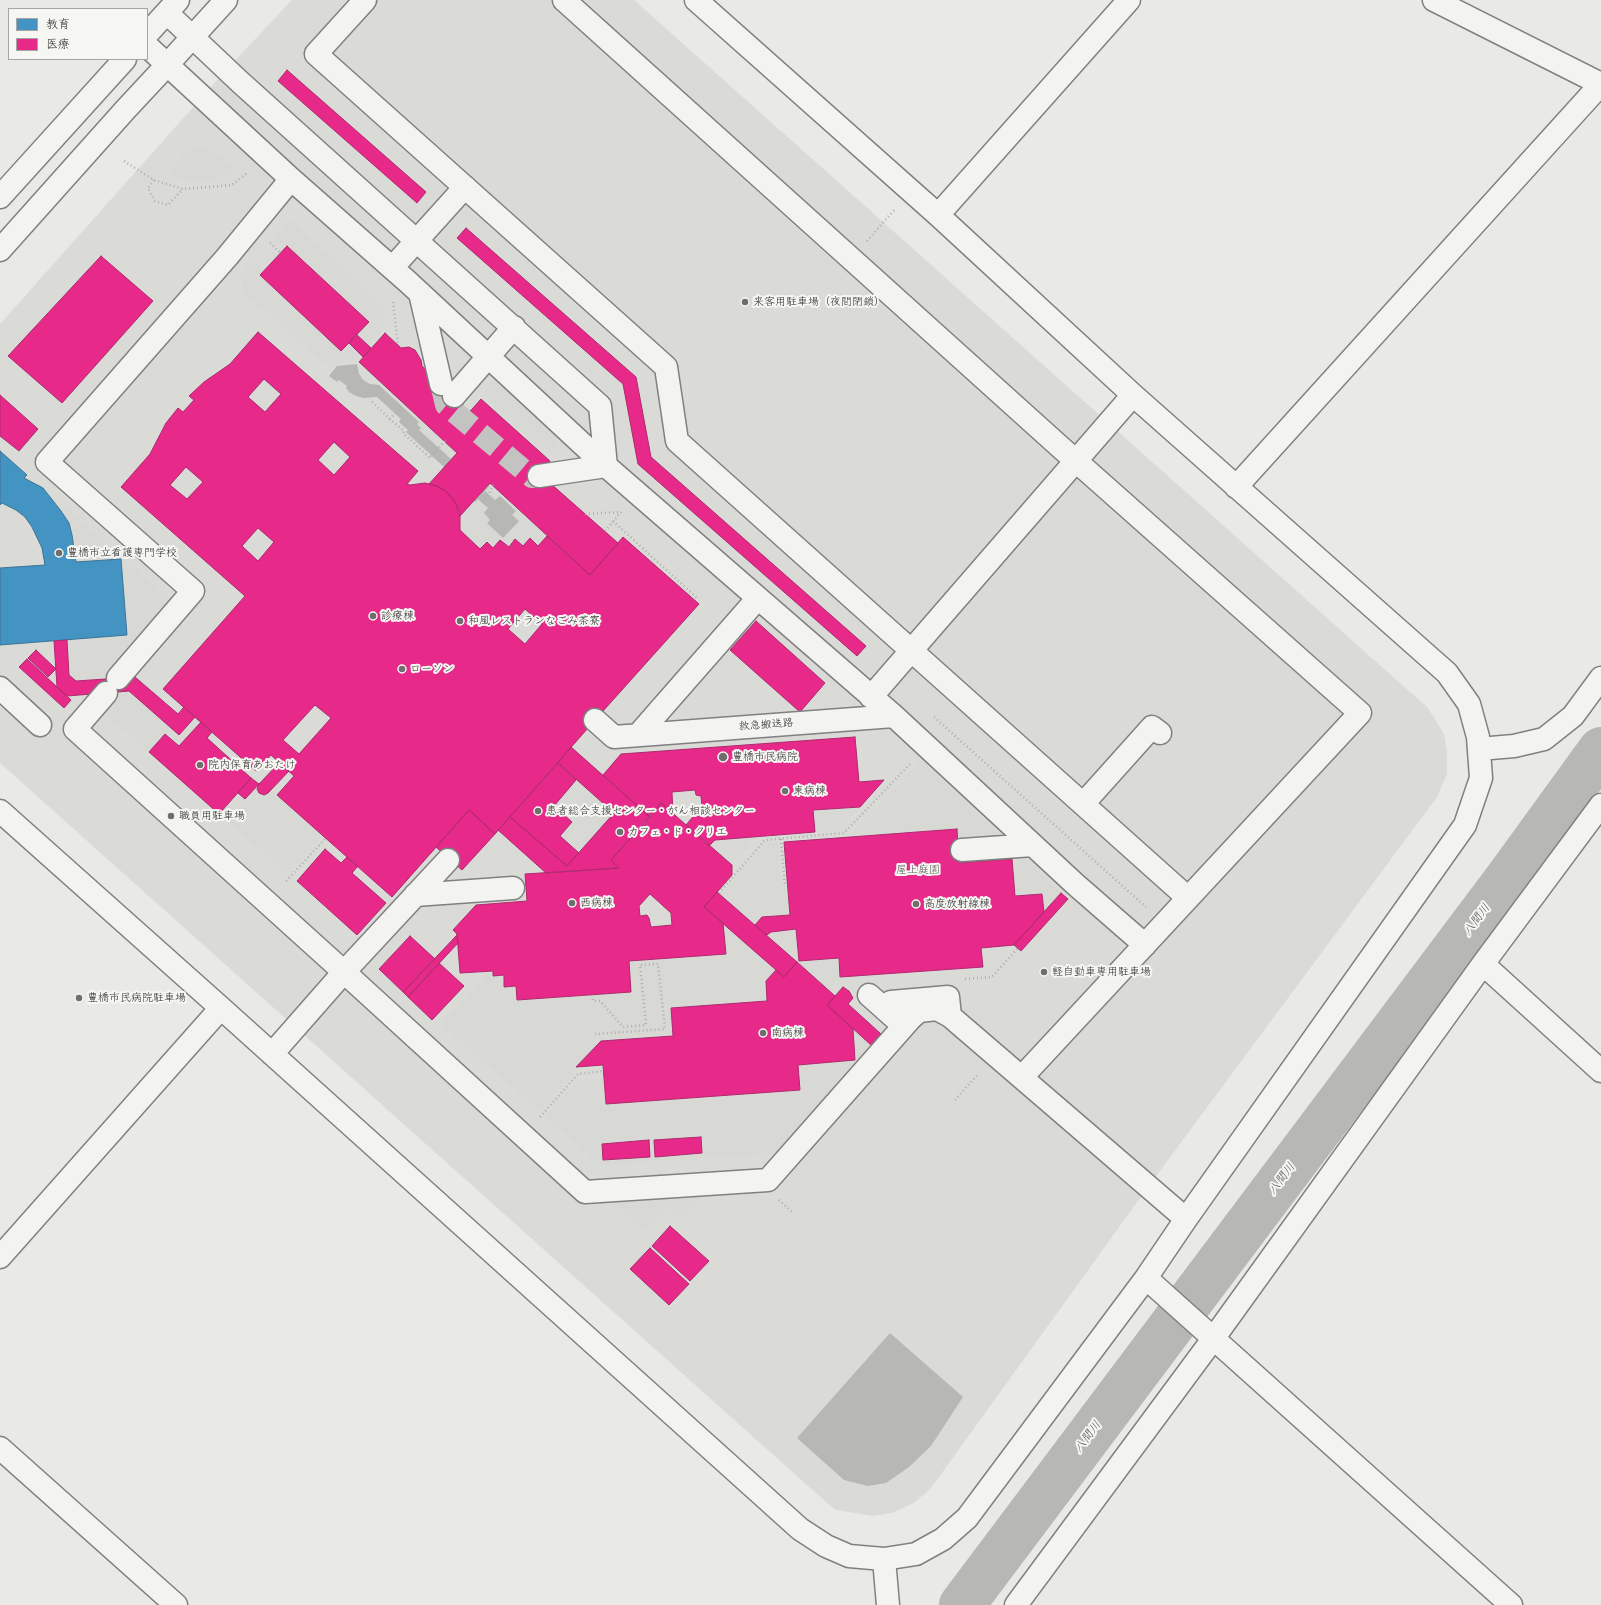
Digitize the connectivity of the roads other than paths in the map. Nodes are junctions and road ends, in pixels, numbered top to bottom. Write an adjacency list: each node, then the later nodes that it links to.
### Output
1 (226, 0): 9 (street)
2 (365, 0): 15 (street)
3 (564, 0): 25 (street)
4 (696, 0): 17 (street)
5 (1130, 0): 17 (street)
6 (1434, 0): 13 (street)
7 (172, 6): 8 (street); 9 (street)
8 (148, 33)
9 (192, 37): 12 (street); 18 (street)
10 (148, 47): 12 (street)
11 (124, 60): 16 (street)
12 (167, 65): 14 (street); 19 (street)
13 (1601, 84): 28 (street)
14 (291, 178): 20 (street); 51 (street)
15 (465, 187): 18 (street); 30 (street)
16 (0, 197)
17 (938, 215): 24 (street)
18 (417, 240): 20 (street); 22 (street)
19 (0, 250)
20 (392, 268): 21 (street)
21 (420, 293): 23 (street); 23 (street)
22 (514, 327): 23 (street); 26 (street)
23 (488, 357): 26 (street)
24 (1133, 395): 25 (street); 28 (street)
25 (1076, 460): 30 (street); 48 (street)
26 (606, 466): 27 (street); 29 (street)
27 (539, 476)
28 (1236, 487): 39 (street)
29 (758, 598): 33 (street); 38 (street)
30 (911, 651): 33 (street); 40 (street)
31 (1601, 678): 39 (street)
32 (0, 688): 36 (street)
33 (871, 697): 34 (street)
34 (894, 716): 38 (street, 救急搬送路); 43 (street)
35 (595, 720): 38 (street, 救急搬送路)
36 (40, 725)
37 (1160, 733): 40 (street)
38 (638, 735)
39 (1479, 749): 60 (street)
40 (1083, 804): 48 (street)
41 (1601, 805): 50 (street)
42 (0, 811): 53 (street)
43 (1033, 845): 44 (street); 49 (street)
44 (962, 850)
45 (448, 860): 47 (street)
46 (513, 888): 47 (street)
47 (415, 895): 51 (street)
48 (1188, 898): 49 (street)
49 (1145, 945): 59 (street)
50 (1483, 964): 58 (street); 63 (street)
51 (344, 972): 56 (street); 57 (street)
52 (869, 995): 54 (street)
53 (221, 1008): 57 (street); 61 (street)
54 (886, 1010): 55 (street); 56 (street)
55 (950, 1016): 56 (street); 59 (street)
56 (904, 1026)
57 (272, 1054): 65 (street)
58 (1601, 1071)
59 (1022, 1077): 60 (street)
60 (1186, 1219): 62 (street)
61 (0, 1256)
62 (1153, 1284): 63 (street); 65 (street)
63 (1209, 1335): 68 (street); 69 (street)
64 (0, 1448): 66 (street)
65 (884, 1559): 67 (street)
66 (176, 1605)
67 (888, 1605)
68 (1016, 1605)
69 (1511, 1605)

